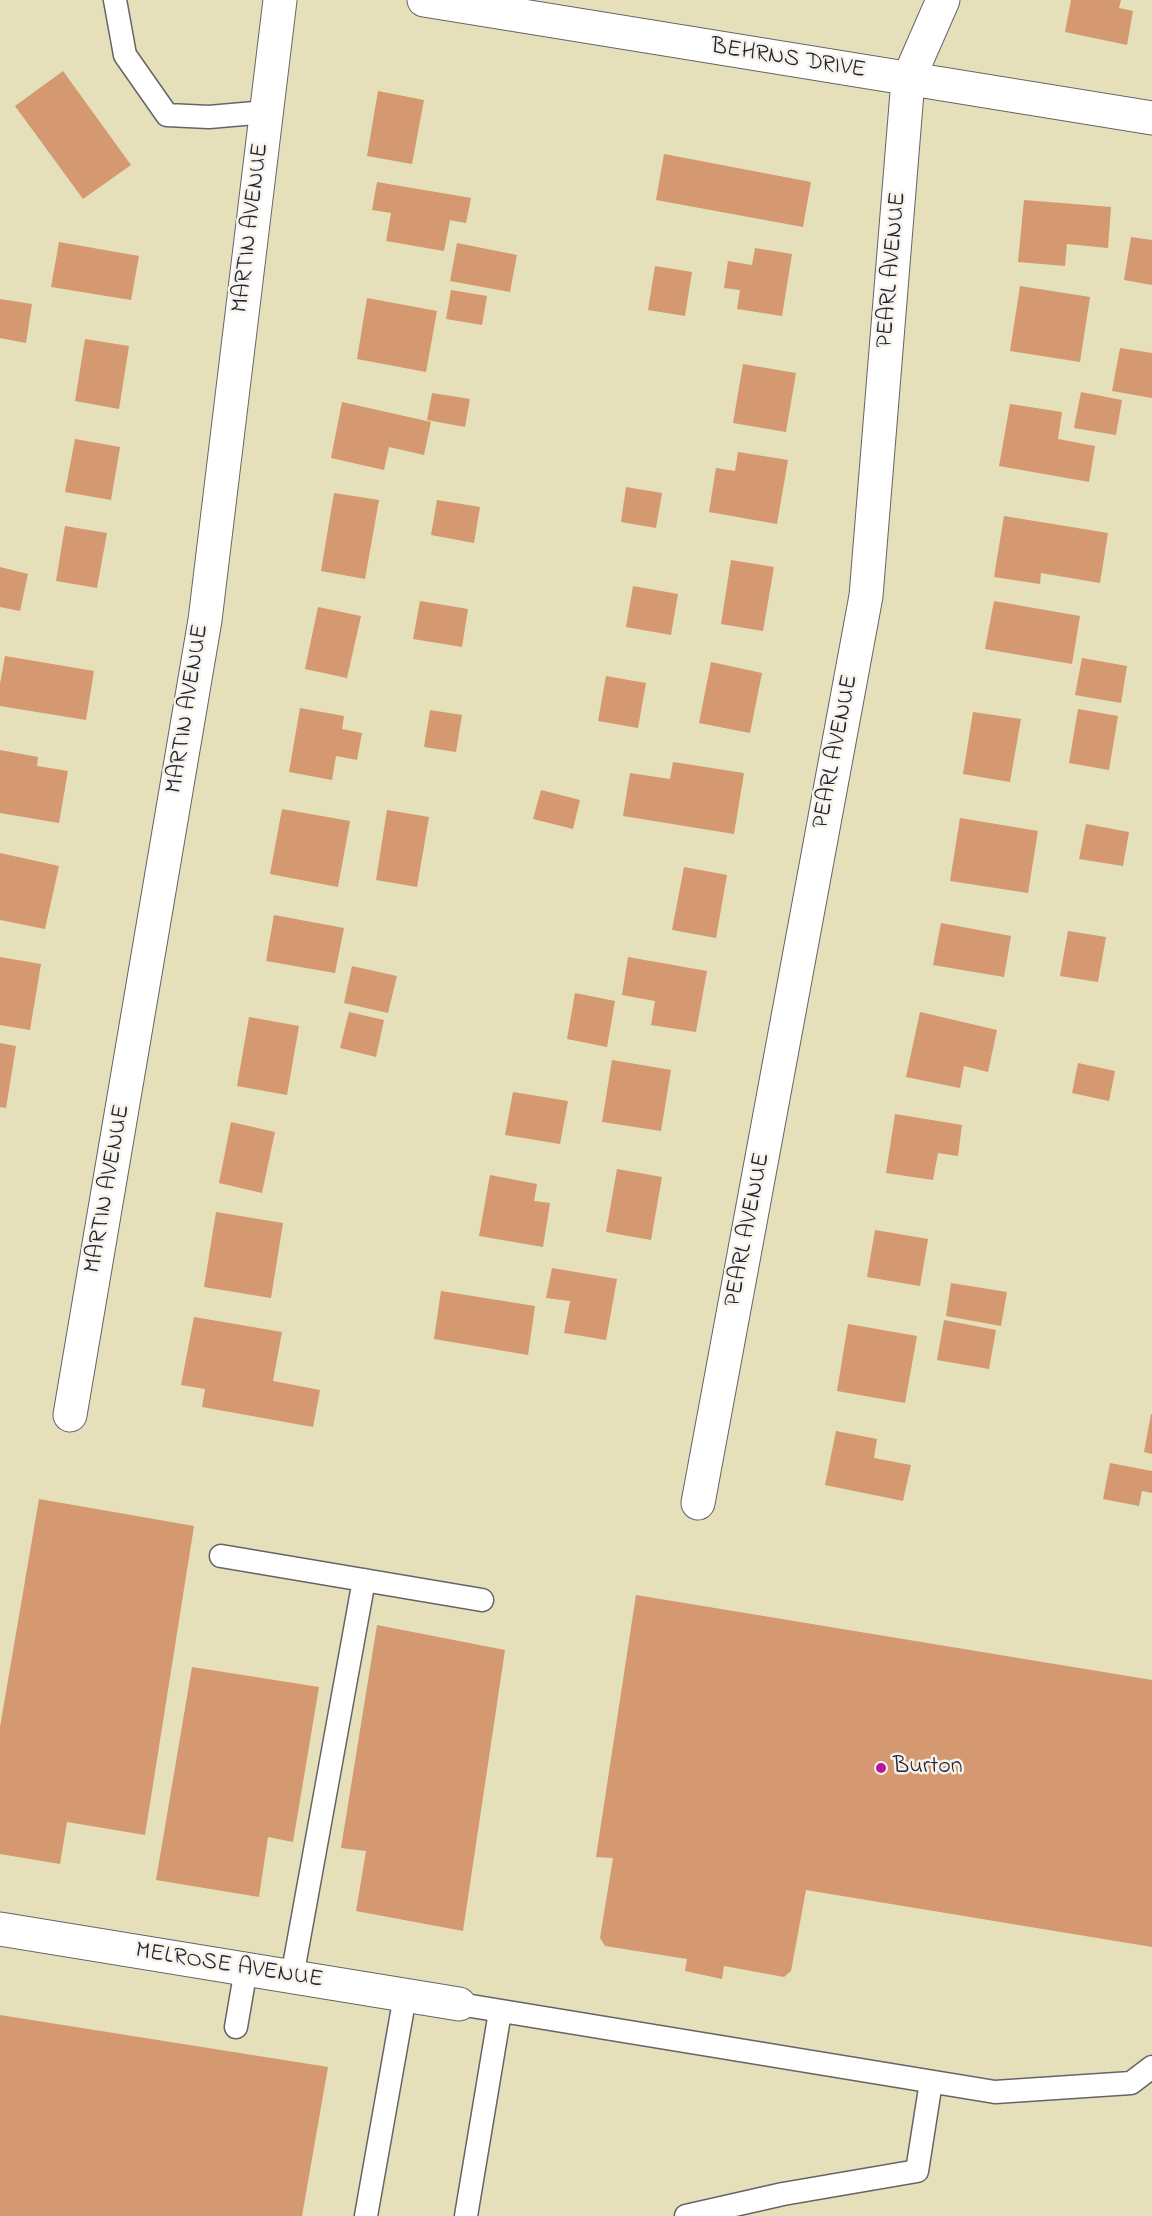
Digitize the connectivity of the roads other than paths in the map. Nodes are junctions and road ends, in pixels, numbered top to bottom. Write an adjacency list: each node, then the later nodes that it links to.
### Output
1 (115, 0): 6 (lane)
2 (280, 0): 6 (street, MARTIN AVENUE)
3 (424, 0): 5 (street, BEHRNS DRIVE)
4 (943, 0): 5 (street, PEARL AVENUE)
5 (908, 80): 7 (street, BEHRNS DRIVE); 9 (street, PEARL AVENUE)
6 (266, 112): 8 (street, MARTIN AVENUE)
7 (1152, 118)
8 (70, 1415)
9 (698, 1503)
10 (221, 1556): 11 (lane)
11 (364, 1580): 12 (lane); 15 (lane)
12 (482, 1600)
13 (0, 1929): 14 (street, MELROSE AVENUE)
14 (246, 1969): 15 (street, MELROSE AVENUE); 19 (lane)
15 (292, 1977): 16 (street, MELROSE AVENUE)
16 (405, 1996): 17 (street, MELROSE AVENUE); 22 (lane)
17 (459, 2004): 18 (lane)
18 (500, 2012): 21 (lane); 23 (lane)
19 (236, 2027)
20 (1152, 2067): 21 (lane)
21 (931, 2082): 24 (lane)
22 (366, 2216)
23 (466, 2216)
24 (686, 2216)

